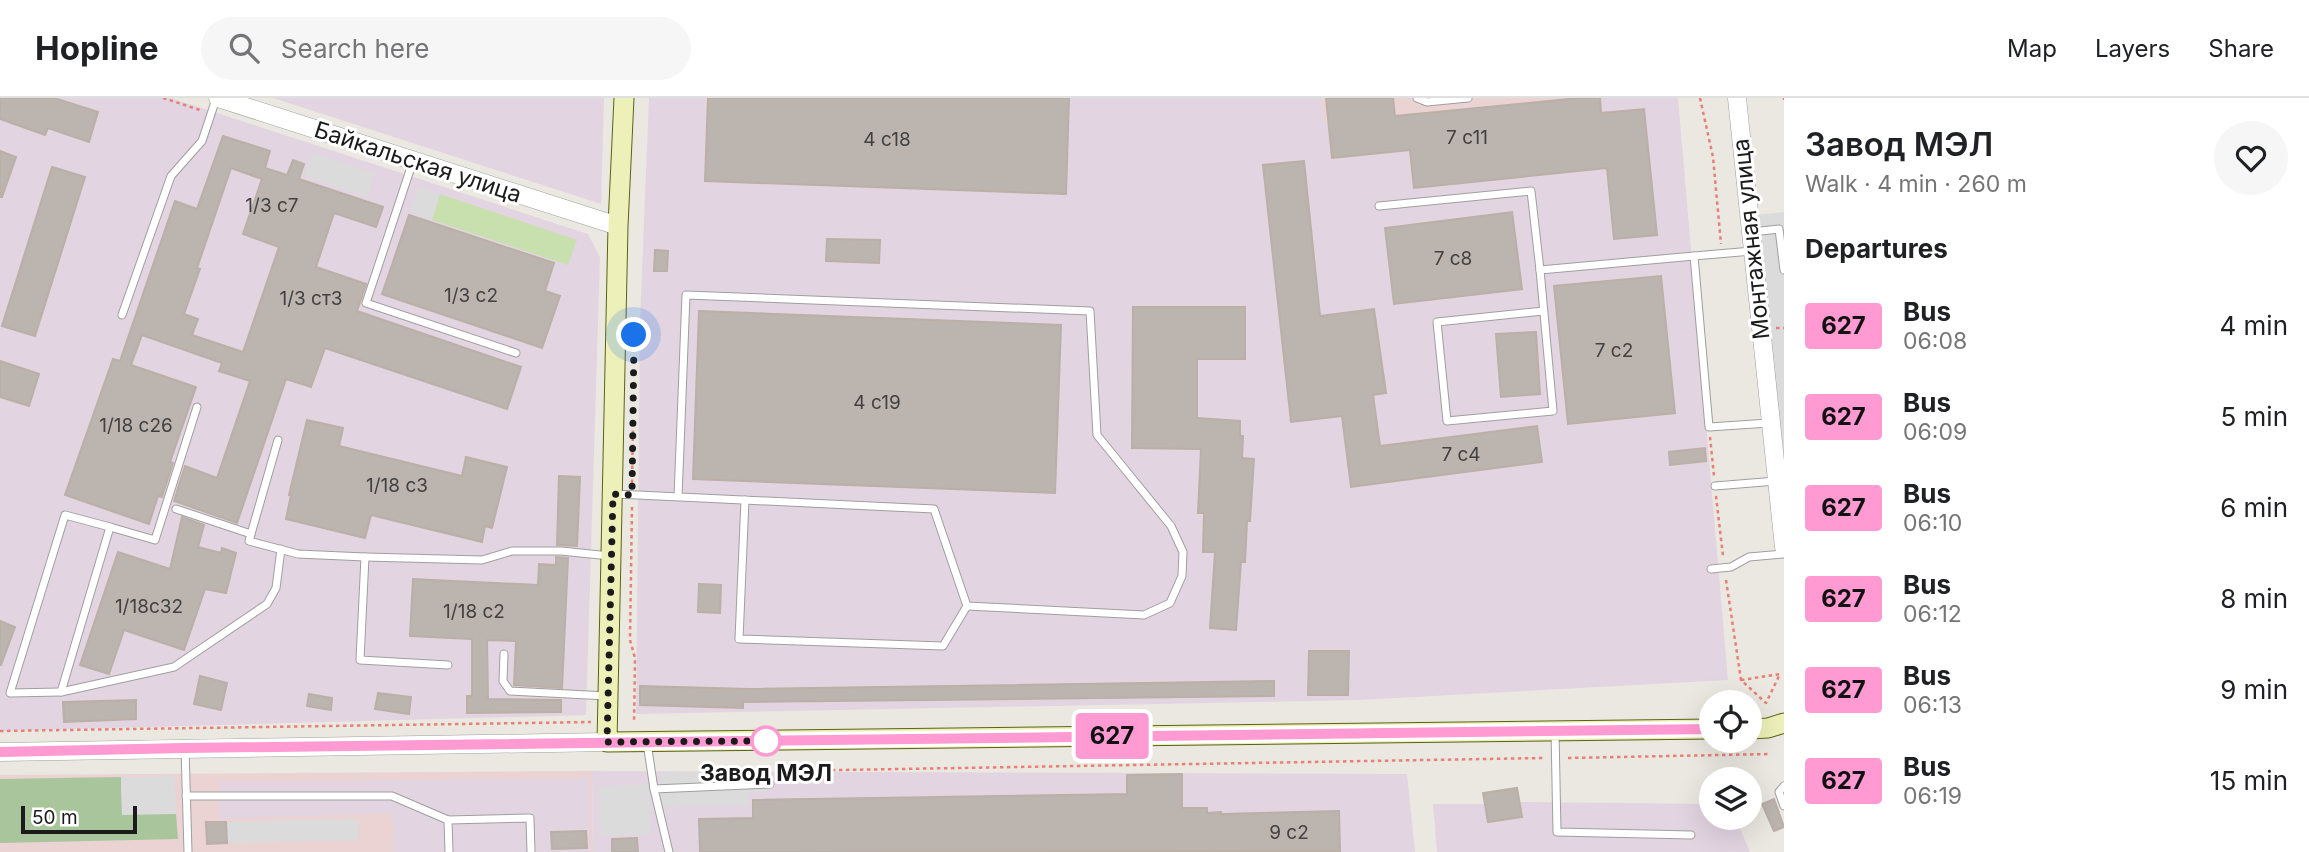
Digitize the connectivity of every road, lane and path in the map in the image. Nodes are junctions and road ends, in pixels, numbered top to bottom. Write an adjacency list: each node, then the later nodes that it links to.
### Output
1 (217, 98): 7 (street, Байкальская улица); 17 (lane)
2 (624, 98): 9 (main road)
3 (1417, 98): 4 (lane)
4 (1468, 98)
5 (1700, 98): 12 (path)
6 (1737, 98): 10 (street, Монтажная улица)
7 (414, 161): 9 (street, Байкальская улица); 18 (lane)
8 (1380, 205): 14 (lane)
9 (618, 226): 25 (main road)
10 (1752, 232): 11 (street, Монтажная улица); 15 (lane)
11 (1754, 251): 12 (lane); 21 (street, Монтажная улица)
12 (1722, 254): 13 (lane)
13 (1694, 256): 14 (lane); 21 (lane)
14 (1540, 270): 16 (lane)
15 (1784, 270)
16 (1543, 312): 16 (lane)
17 (122, 315)
18 (516, 353)
19 (198, 407): 29 (lane)
20 (633, 415): 25 (path)
21 (1770, 423): 23 (street, Монтажная улица)
22 (278, 440): 30 (lane)
23 (1776, 481): 24 (lane); 31 (street, Монтажная улица)
24 (1715, 486)
25 (622, 494): 26 (lane); 34 (main road); 45 (path)
26 (678, 497): 27 (lane); 37 (lane)
27 (745, 500): 37 (lane); 37 (lane)
28 (176, 509): 30 (lane)
29 (110, 527): 41 (lane); 41 (lane)
30 (251, 534): 32 (lane)
31 (1784, 547)
32 (281, 549): 35 (lane); 41 (lane)
33 (1784, 554): 36 (lane)
34 (611, 556): 35 (lane); 42 (main road)
35 (365, 557): 39 (lane)
36 (1711, 569)
37 (967, 606)
38 (504, 654): 42 (lane)
39 (448, 665)
40 (1741, 680): 43 (path)
41 (61, 692)
42 (608, 696): 51 (main road)
43 (1766, 703)
44 (592, 722): 50 (path)
45 (634, 723)
46 (1784, 723): 47 (main road)
47 (1762, 728)
48 (1699, 729): 49 (main road)
49 (1555, 730): 52 (main road); 56 (lane)
50 (0, 731)
51 (607, 742): 52 (main road); 53 (street)
52 (647, 742): 59 (lane)
53 (184, 748): 54 (street); 60 (lane)
54 (0, 752)
55 (1771, 754): 56 (path)
56 (1556, 758): 57 (path); 63 (lane)
57 (770, 784): 59 (lane)
58 (1784, 786): 61 (lane)
59 (654, 789): 67 (lane)
60 (186, 796): 62 (lane); 64 (lane)
61 (1784, 806)
62 (448, 820): 65 (lane); 66 (lane)
63 (1691, 835)
64 (188, 852)
65 (449, 852)
66 (531, 852)
67 (669, 852)

